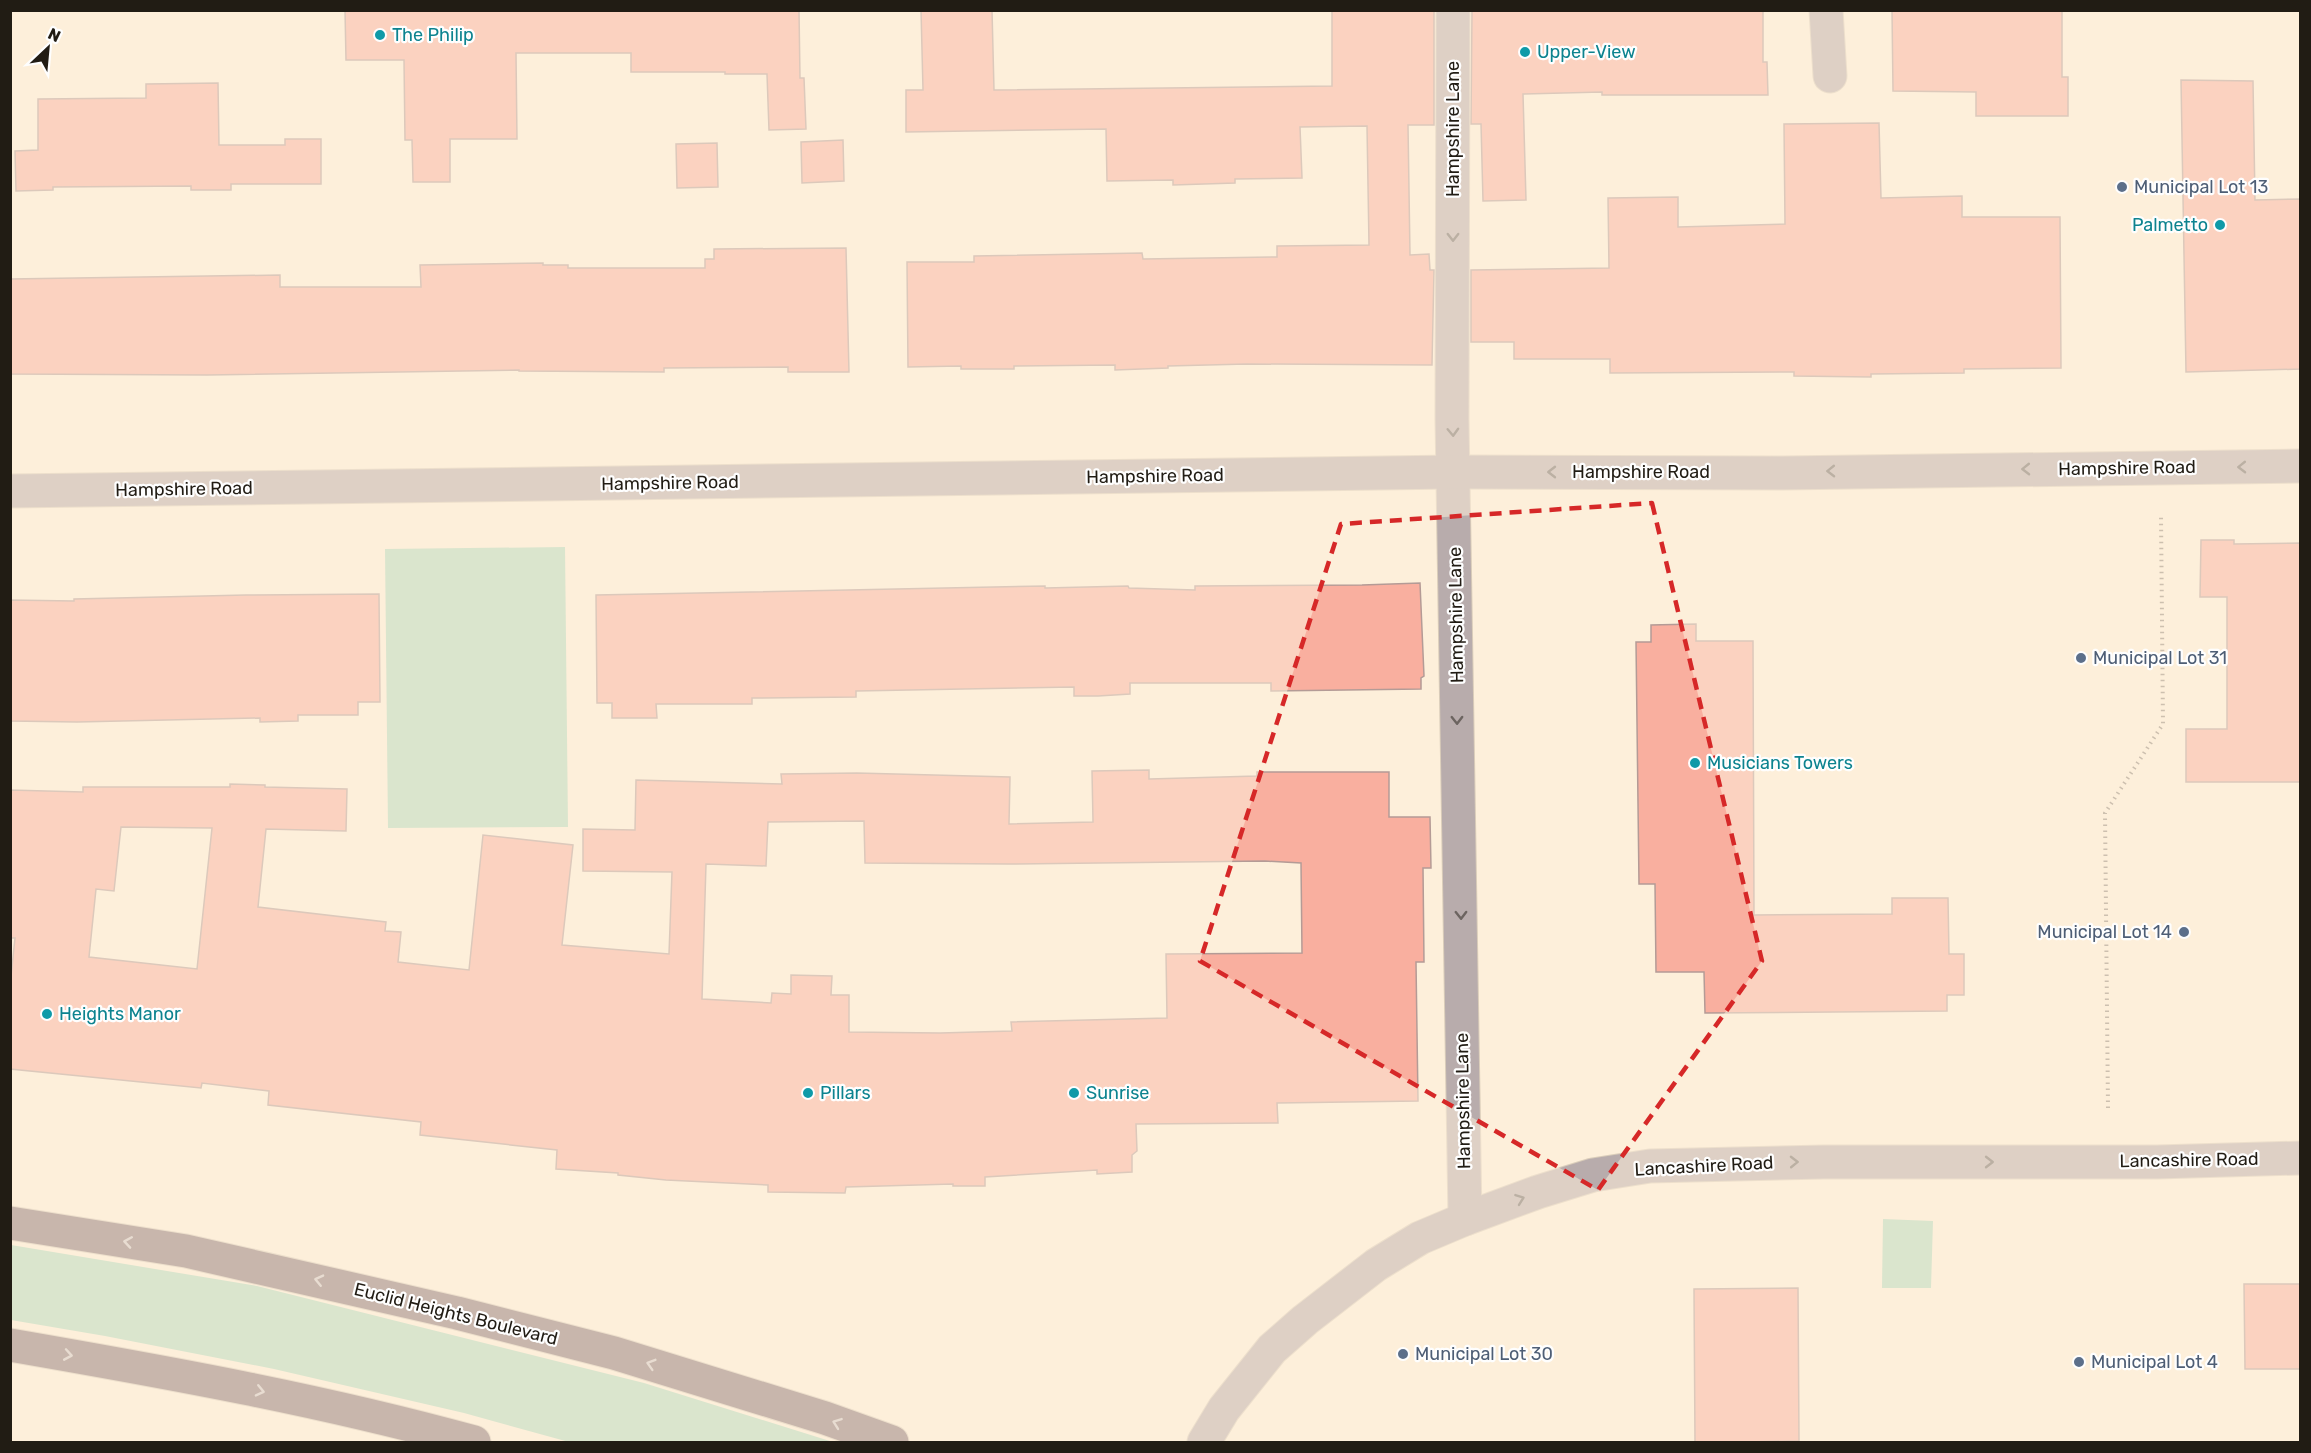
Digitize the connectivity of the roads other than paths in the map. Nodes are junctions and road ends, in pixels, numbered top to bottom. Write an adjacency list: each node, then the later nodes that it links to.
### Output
1 (1453, 10): 5 (street, Hampshire Lane, one-way to 5)
2 (1826, 10): 3 (street)
3 (1830, 76)
4 (2301, 466): 5 (street, Hampshire Road, one-way to 5)
5 (1454, 472): 6 (street, Hampshire Road); 8 (street, Hampshire Lane, one-way to 8)
6 (10, 491)
7 (2301, 1158): 8 (street, Lancashire Road, one-way to 7)
8 (1465, 1219): 13 (street, Lancashire Road)
9 (10, 1223): 12 (main road, Euclid Heights Boulevard, one-way to 9)
10 (10, 1345): 11 (main road, one-way to 11)
11 (474, 1443)
12 (892, 1443)
13 (1203, 1443)

